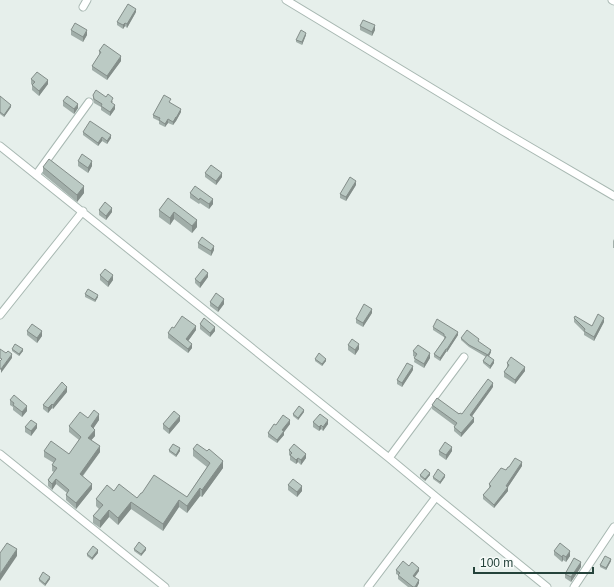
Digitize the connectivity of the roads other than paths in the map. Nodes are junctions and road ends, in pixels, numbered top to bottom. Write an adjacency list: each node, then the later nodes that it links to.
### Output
1 (286, 0): 5 (street)
2 (89, 102): 4 (street)
3 (0, 146): 4 (street)
4 (36, 174): 6 (street)
5 (614, 196)
6 (83, 211): 7 (street); 10 (street)
7 (0, 315)
8 (464, 357): 10 (street)
9 (0, 454): 13 (street)
10 (389, 458): 11 (street)
11 (436, 498): 14 (street); 15 (street)
12 (614, 527): 16 (street)
13 (165, 587)
14 (368, 587)
15 (547, 587)
16 (574, 587)

